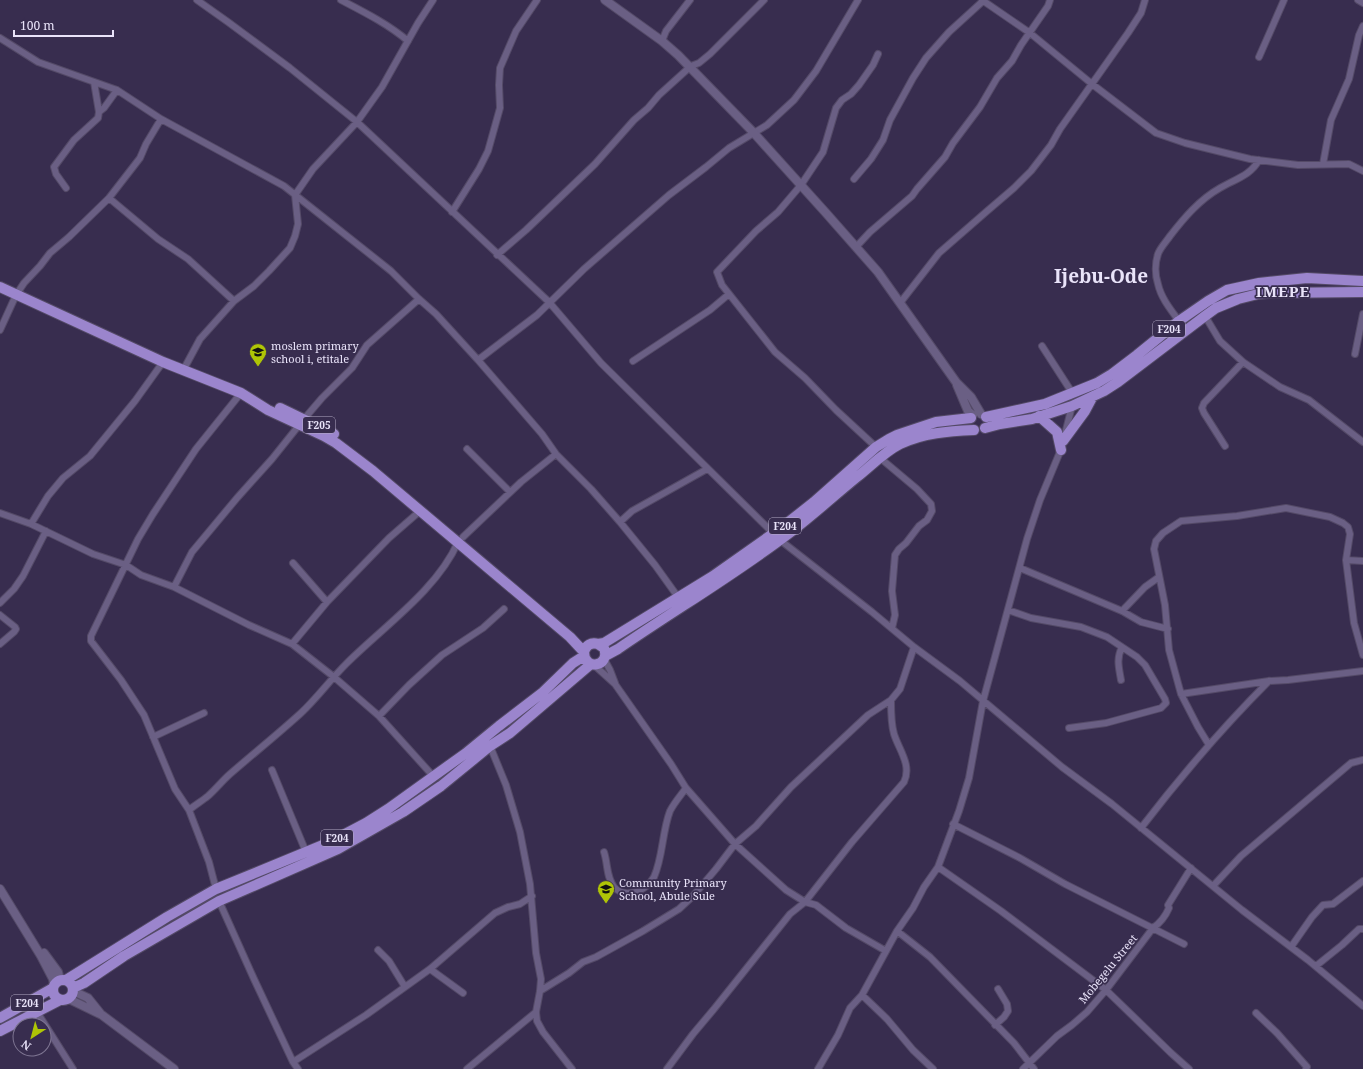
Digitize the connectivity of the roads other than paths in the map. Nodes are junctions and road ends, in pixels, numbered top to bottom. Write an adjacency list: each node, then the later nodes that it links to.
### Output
1 (197, 0): 28 (street)
2 (341, 0): 18 (street)
3 (434, 0): 18 (street)
4 (537, 0): 38 (street)
5 (605, 0): 19 (street)
6 (690, 0): 19 (street)
7 (764, 0): 22 (street)
8 (858, 0): 29 (street)
9 (983, 0): 16 (street); 33 (street)
10 (1050, 0): 16 (street)
11 (1145, 0): 24 (street)
12 (1284, 0): 21 (street)
13 (1358, 0): 14 (street)
14 (1363, 3)
15 (1363, 26): 31 (street)
16 (1030, 33): 24 (street); 39 (street)
17 (1, 41): 23 (street)
18 (408, 41): 28 (street)
19 (662, 41): 22 (street)
20 (878, 54): 34 (street)
21 (1259, 57)
22 (691, 66): 29 (street); 40 (street)
23 (94, 82): 25 (street); 26 (street)
24 (1092, 84): 30 (street); 50 (street)
25 (117, 90): 26 (street); 27 (street)
26 (100, 112): 35 (street)
27 (161, 119): 36 (street); 37 (street)
28 (357, 122): 36 (street); 38 (street)
29 (753, 132): 34 (street); 49 (street)
30 (1259, 160): 31 (street); 53 (street)
31 (1323, 164): 32 (street)
32 (1363, 171)
33 (854, 179)
34 (801, 185): 39 (street); 46 (street)
35 (66, 188)
36 (295, 195): 47 (street); 48 (street)
37 (109, 198): 45 (street); 48 (street)
38 (452, 212): 40 (street)
39 (856, 247): 50 (street)
40 (497, 254): 49 (street)
41 (0, 282): 45 (main road, F205)
42 (1363, 282): 53 (main road, F204)
43 (0, 287): 45 (main road, F205)
44 (1363, 292): 52 (main road, F204)
45 (17, 293): 54 (street); 59 (main road, F205); 61 (main road, F205)
46 (729, 294): 58 (street); 74 (street)
47 (419, 299): 57 (street); 68 (street)
48 (234, 301): 61 (street)
49 (549, 302): 57 (street); 78 (street)
50 (900, 303): 66 (street)
51 (1363, 314): 56 (street)
52 (1204, 316): 60 (street); 64 (main road, F204)
53 (1179, 321): 63 (main road, F204)
54 (0, 330)
55 (1042, 346): 63 (street)
56 (1355, 354)
57 (478, 360): 76 (street)
58 (633, 361)
59 (163, 362): 62 (main road, F205); 83 (street)
60 (1243, 362): 71 (street); 73 (street)
61 (186, 365): 68 (main road, F205)
62 (241, 393): 68 (main road, F205); 90 (street)
63 (1073, 394): 66 (main road, F204)
64 (1093, 396): 65 (main road, F204); 72 (main road)
65 (1072, 406): 67 (main road, F204); 72 (street)
66 (978, 416): 69 (main road); 70 (main road); 74 (main road, F204)
67 (1039, 416): 69 (main road, F204); 72 (main road)
68 (302, 421): 80 (main road, F205); 86 (main road, F205); 93 (street)
69 (985, 428): 70 (main road, F204)
70 (974, 430): 77 (main road, F204)
71 (1363, 442)
72 (1062, 446): 91 (street)
73 (1225, 446)
74 (876, 447): 85 (main road, F204)
75 (467, 448): 79 (street)
76 (556, 454): 79 (street); 82 (street)
77 (879, 457): 85 (main road, F204); 101 (street)
78 (707, 469): 82 (street); 85 (street)
79 (510, 492): 86 (street)
80 (420, 511): 86 (main road, F205); 95 (street)
81 (0, 512): 83 (street)
82 (620, 522): 94 (street)
83 (31, 524): 84 (street)
84 (46, 531): 90 (street); 96 (street)
85 (777, 537): 94 (main road, F204); 101 (street); 109 (main road, F204)
86 (461, 539): 107 (main road, F205); 112 (street)
87 (1346, 560): 88 (street); 92 (street); 108 (street)
88 (1363, 561)
89 (293, 563): 95 (street)
90 (126, 565): 93 (street); 122 (street)
91 (1020, 568): 98 (street); 99 (street)
92 (1159, 576): 99 (street); 102 (street)
93 (174, 587): 104 (street)
94 (678, 597): 107 (main road, F204)
95 (327, 602): 104 (street)
96 (0, 603)
97 (504, 609): 120 (street)
98 (1008, 610): 106 (street); 118 (street)
99 (1122, 611): 102 (street)
100 (0, 615): 103 (street)
101 (892, 628): 105 (street)
102 (1168, 629): 116 (street)
103 (0, 644)
104 (292, 644): 112 (street)
105 (914, 647): 117 (street); 118 (street)
106 (1122, 647): 113 (street); 121 (street)
107 (589, 649): 109 (main road); 110 (main road); 127 (main road, F204)
108 (1363, 655)
109 (605, 658): 110 (main road, F204); 115 (street)
110 (593, 664): 115 (street); 124 (main road, F204)
111 (1363, 671): 114 (street)
112 (334, 677): 120 (street); 129 (street)
113 (1121, 680)
114 (1269, 681): 116 (street); 123 (street)
115 (615, 684): 128 (street)
116 (1181, 694): 123 (street)
117 (891, 700): 132 (street); 143 (street)
118 (983, 701): 130 (street); 131 (street)
119 (204, 713): 122 (street)
120 (379, 716): 127 (street)
121 (1069, 728)
122 (153, 737): 129 (street)
123 (1209, 745): 131 (street)
124 (490, 746): 141 (street); 142 (main road, F204)
125 (1363, 760): 138 (street)
126 (272, 770): 133 (street)
127 (434, 777): 133 (main road, F204)
128 (686, 788): 132 (street); 134 (street)
129 (189, 810): 140 (street)
130 (953, 824): 135 (street); 144 (street)
131 (1141, 828): 136 (street)
132 (735, 844): 143 (street); 157 (street)
133 (306, 852): 140 (main road, F204)
134 (604, 852)
135 (938, 867): 146 (street); 156 (street)
136 (1191, 868): 138 (street); 144 (street, Mobegelu Street)
137 (1363, 881): 148 (street)
138 (1213, 886): 148 (street)
139 (0, 889): 153 (street)
140 (216, 889): 153 (main road, F204)
141 (532, 896): 152 (street); 157 (street)
142 (219, 901): 158 (main road, F204); 168 (street)
143 (805, 902): 150 (street); 176 (street)
144 (1154, 928): 147 (street); 156 (street, Mobegelu Street)
145 (1363, 929): 151 (street)
146 (897, 931): 150 (street); 166 (street)
147 (1184, 944)
148 (1291, 947): 151 (street)
149 (378, 950): 154 (street)
150 (886, 951): 160 (street)
151 (1316, 966): 161 (street)
152 (430, 969): 154 (street); 159 (street)
153 (58, 983): 158 (main road); 158 (main road, F204); 165 (main road, F204)
154 (405, 987): 168 (street)
155 (998, 989): 166 (street)
156 (1106, 990): 169 (street, Mobegelu Street); 181 (street)
157 (540, 991): 163 (street)
158 (69, 994): 162 (main road, F204); 172 (street)
159 (462, 994)
160 (862, 995): 170 (street); 178 (street)
161 (1363, 1006)
162 (37, 1012): 167 (main road, F204); 171 (street)
163 (536, 1012): 174 (street); 175 (street)
164 (1256, 1012): 182 (street)
165 (0, 1018)
166 (995, 1024): 169 (street)
167 (0, 1031)
168 (292, 1062): 173 (street)
169 (1030, 1064): 179 (street, Mobegelu Street); 180 (street)
170 (819, 1067): 177 (street)
171 (73, 1069)
172 (174, 1069)
173 (298, 1069)
174 (467, 1069)
175 (572, 1069)
176 (667, 1069)
177 (827, 1069)
178 (933, 1069)
179 (1023, 1069)
180 (1034, 1069)
181 (1190, 1069)
182 (1306, 1069)

